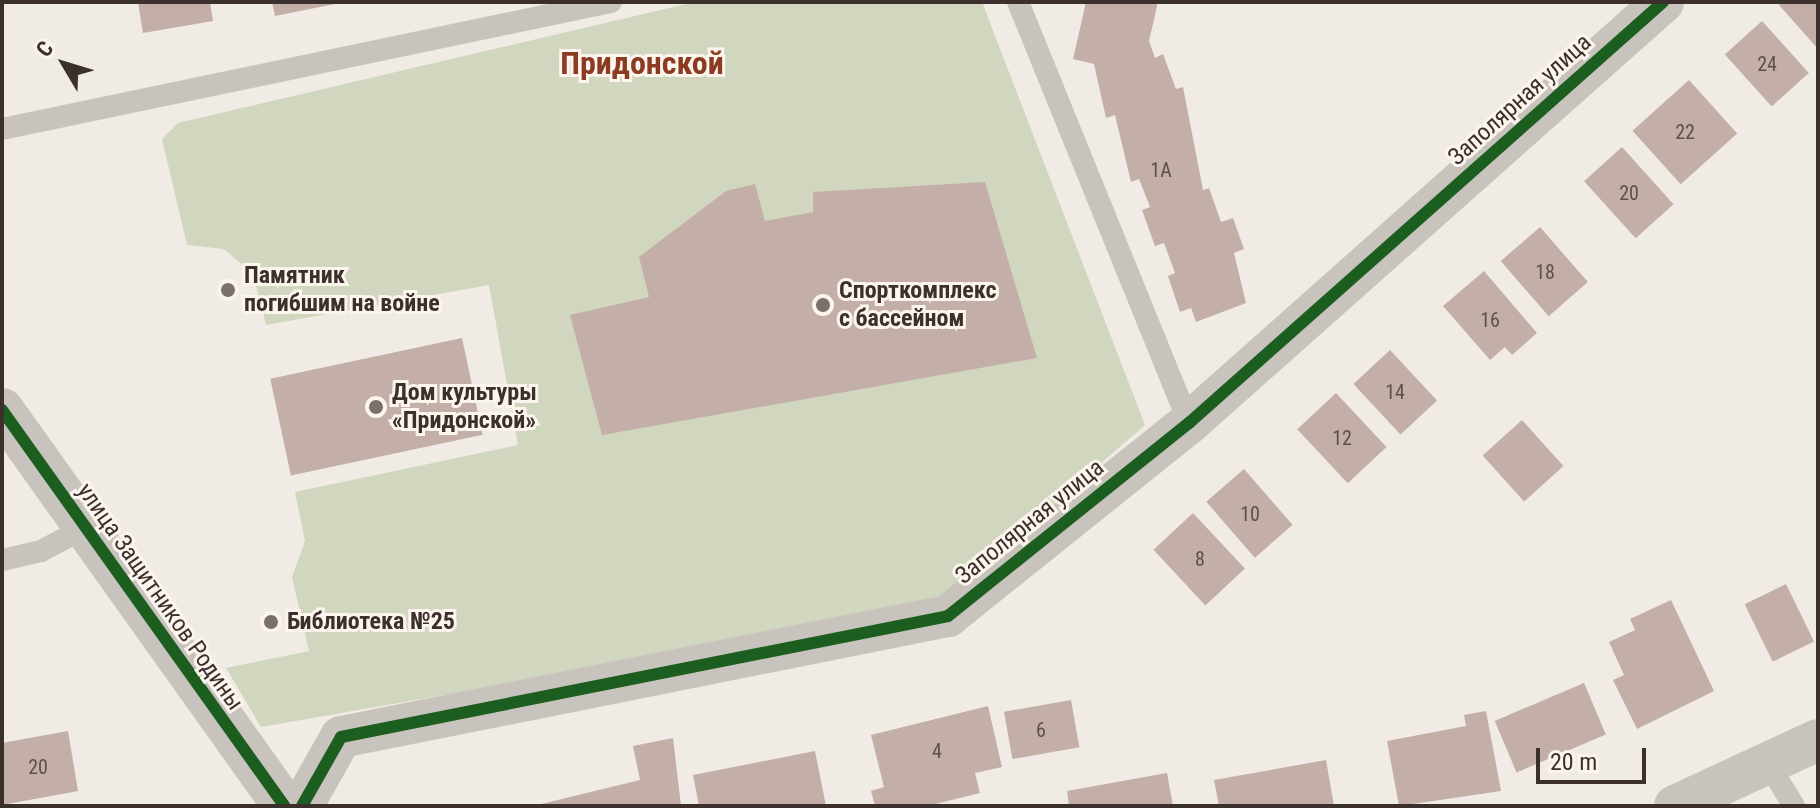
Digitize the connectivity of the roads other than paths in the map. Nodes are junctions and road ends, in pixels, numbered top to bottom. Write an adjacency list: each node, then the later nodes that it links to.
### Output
1 (611, 2): 4 (lane)
2 (1018, 2): 6 (lane)
3 (1663, 2): 6 (street, Заполярная улица)
4 (2, 129)
5 (2, 410): 7 (street, улица Защитников Родины)
6 (1189, 423): 12 (street, Заполярная улица)
7 (85, 528): 8 (lane); 11 (street, улица Защитников Родины)
8 (2, 560)
9 (1818, 740): 10 (street)
10 (1768, 764): 13 (street); 14 (lane)
11 (284, 806)
12 (302, 806)
13 (1675, 806)
14 (1794, 806)

